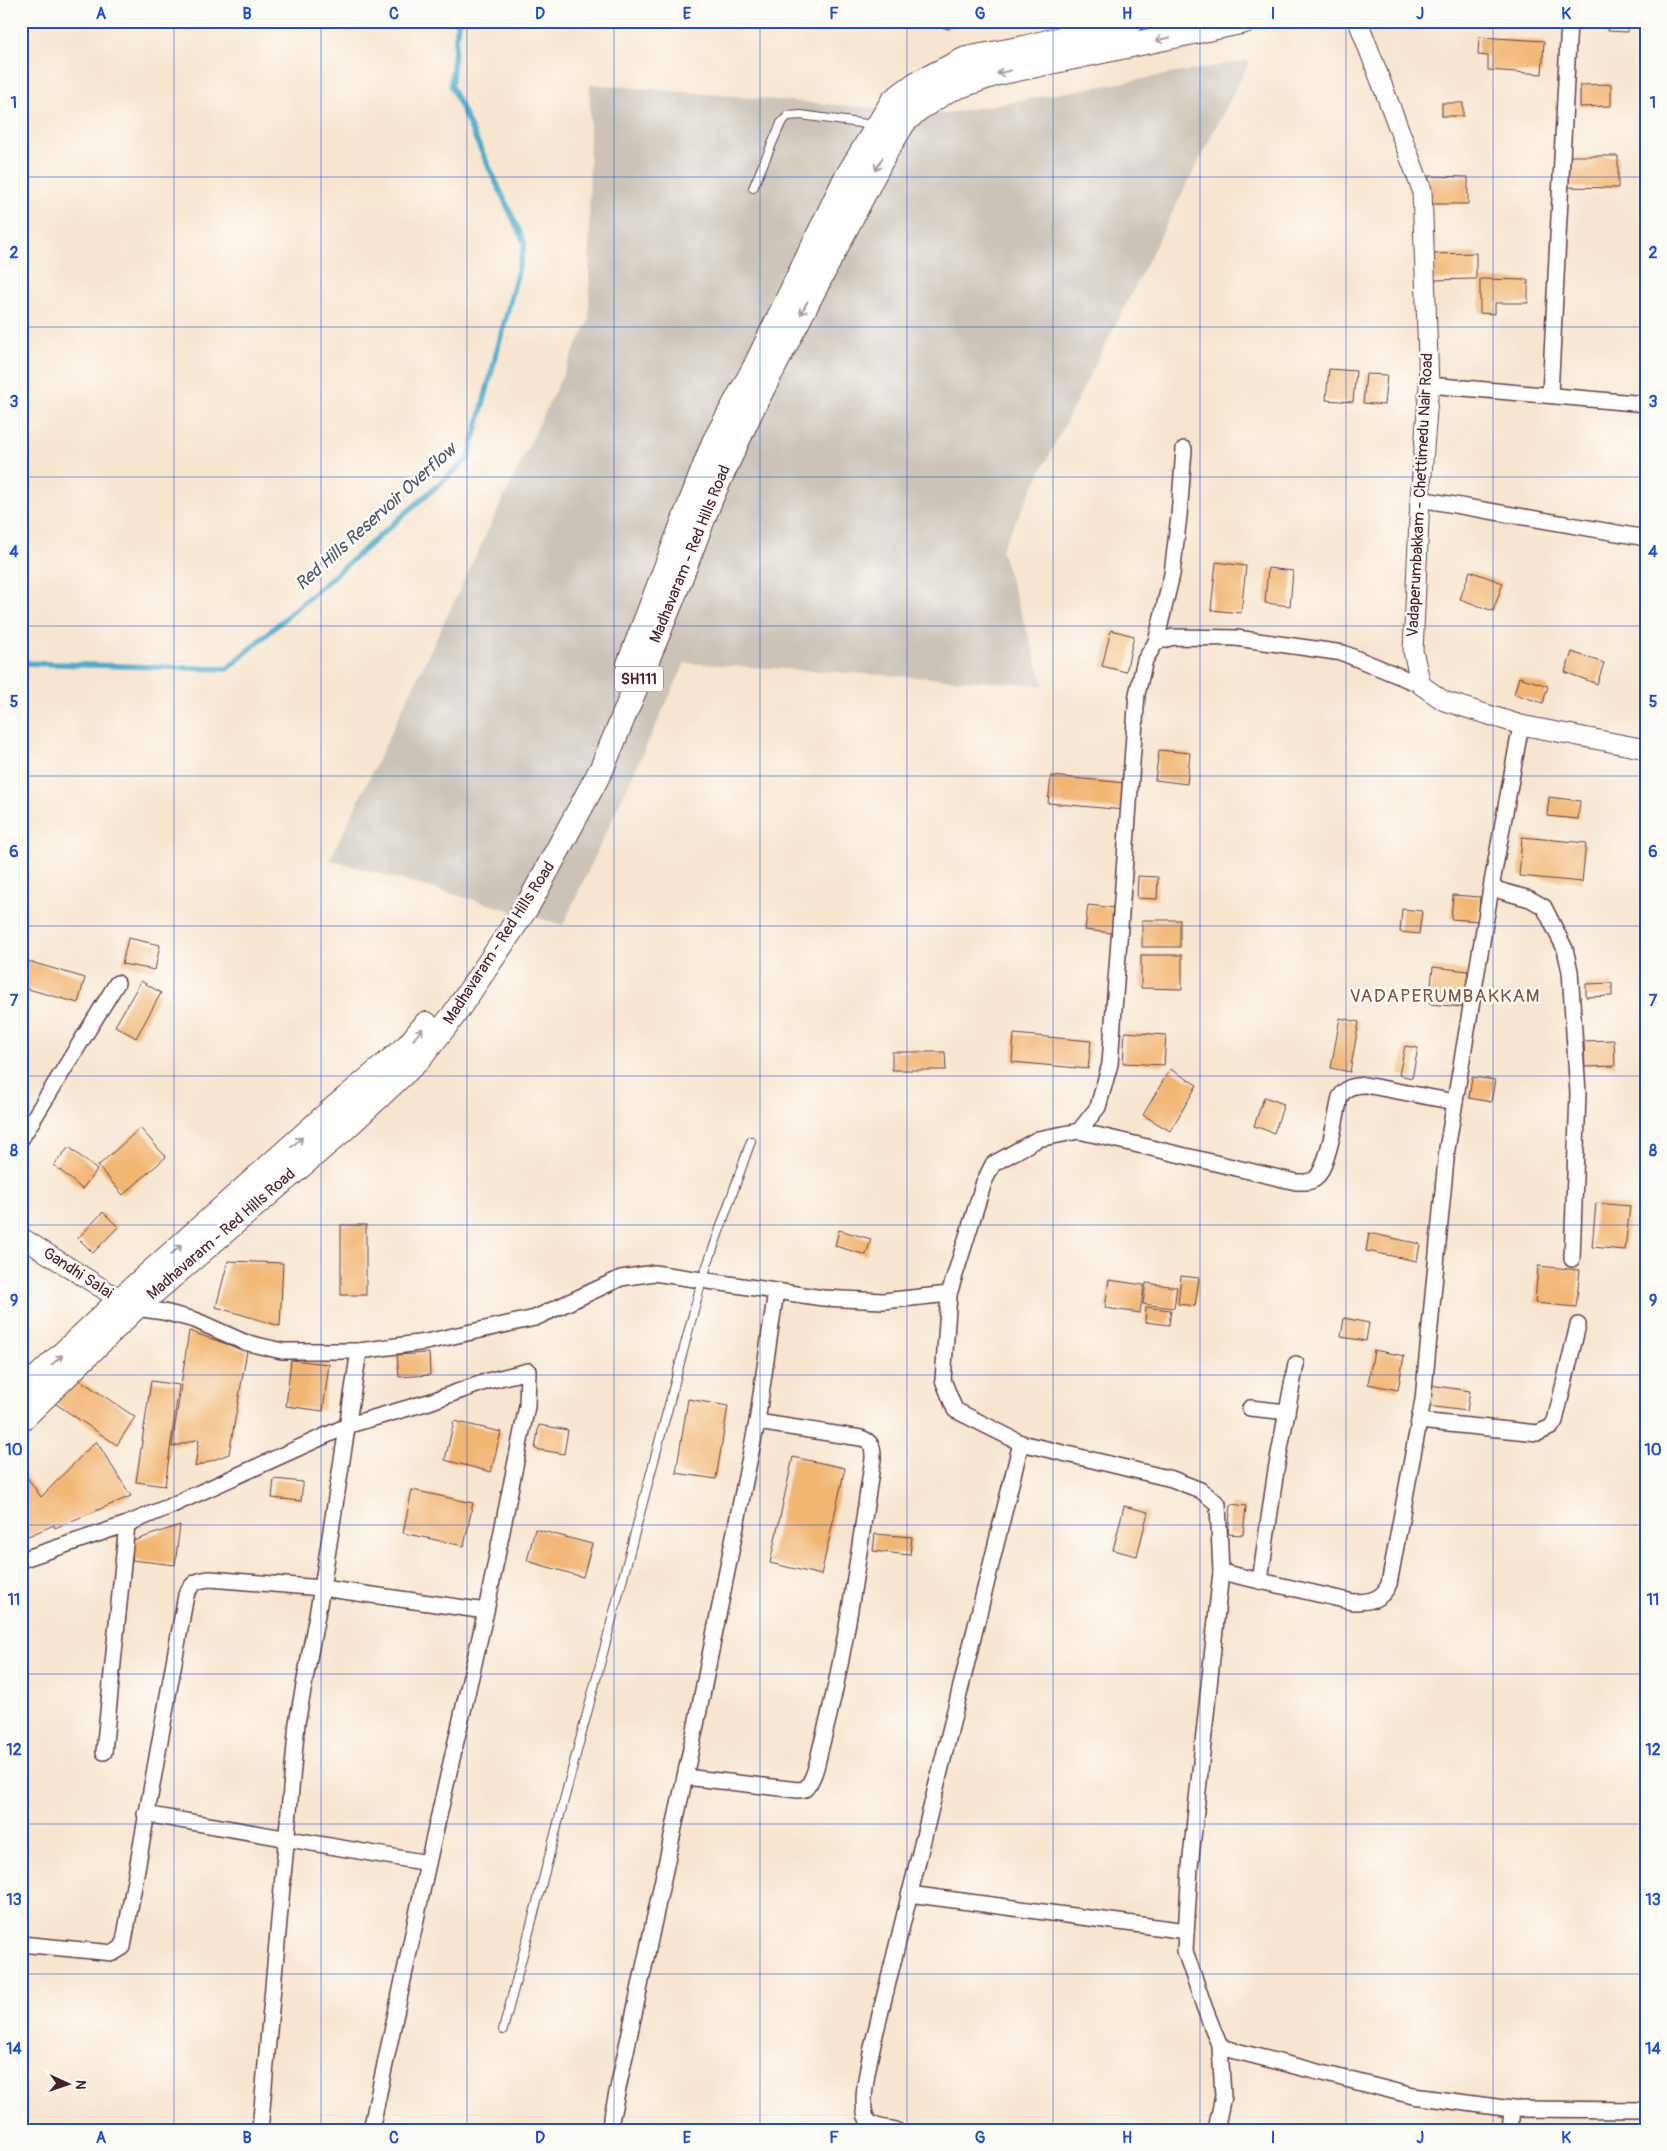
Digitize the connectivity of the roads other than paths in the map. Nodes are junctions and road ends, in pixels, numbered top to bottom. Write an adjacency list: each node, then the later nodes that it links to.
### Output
1 (1132, 21): 5 (main road, Madhavaram - Red Hills Road / SH111)
2 (1245, 21): 29 (main road, Madhavaram - Red Hills Road / SH111, one-way to 29)
3 (1358, 21): 8 (street, Vadaperumbakkam - Chettimedu Nair Road)
4 (1569, 21): 9 (street)
5 (1090, 26): 6 (main road, Madhavaram - Red Hills Road / SH111)
6 (878, 126): 7 (lane); 29 (main road, Madhavaram - Red Hills Road / SH111, one-way to 6)
7 (753, 188)
8 (1429, 385): 9 (street); 12 (street, Vadaperumbakkam - Chettimedu Nair Road)
9 (1550, 395): 10 (street)
10 (1646, 404)
11 (1184, 449): 14 (street)
12 (1420, 499): 13 (street); 15 (street, Vadaperumbakkam - Chettimedu Nair Road)
13 (1646, 538)
14 (1156, 642): 15 (street); 21 (street)
15 (1421, 685): 16 (street)
16 (1521, 725): 17 (street); 18 (street)
17 (1646, 749)
18 (1491, 888): 20 (street); 25 (street)
19 (117, 983): 22 (street)
20 (1455, 1102): 21 (street); 37 (street)
21 (1079, 1131): 28 (street)
22 (21, 1139)
23 (751, 1141): 26 (lane)
24 (21, 1237): 29 (street, Gandhi Salai)
25 (1572, 1259)
26 (702, 1280): 27 (street); 31 (street); 55 (lane)
27 (776, 1291): 28 (street); 38 (street)
28 (950, 1294): 40 (street)
29 (127, 1304): 31 (street); 33 (main road, Madhavaram - Red Hills Road / SH111, one-way to 29); 36 (main road, Madhavaram - Red Hills Road / SH111)
30 (1578, 1325): 37 (street)
31 (359, 1351): 39 (street)
32 (1296, 1364): 35 (street)
33 (21, 1393)
34 (1250, 1408): 35 (street)
35 (1287, 1412): 44 (street)
36 (21, 1420)
37 (1419, 1421): 44 (street)
38 (757, 1422): 48 (street); 48 (street)
39 (348, 1425): 41 (street); 45 (street); 46 (street)
40 (1021, 1443): 43 (street); 52 (street)
41 (127, 1524): 42 (street); 47 (street)
42 (21, 1560)
43 (1221, 1572): 44 (street); 53 (street)
44 (1260, 1581)
45 (322, 1588): 46 (street); 49 (street); 50 (street)
46 (486, 1611): 51 (street)
47 (104, 1752)
48 (685, 1777): 61 (street)
49 (145, 1814): 50 (street); 54 (street)
50 (287, 1839): 51 (street); 59 (street)
51 (428, 1863): 60 (street)
52 (910, 1894): 53 (street); 62 (street)
53 (1186, 1931): 56 (street)
54 (21, 1944)
55 (504, 2030)
56 (1220, 2047): 57 (street); 63 (street)
57 (1512, 2109): 58 (street); 64 (street)
58 (1646, 2110)
59 (260, 2130)
60 (371, 2130)
61 (609, 2130)
62 (896, 2130)
63 (1216, 2130)
64 (1510, 2130)

